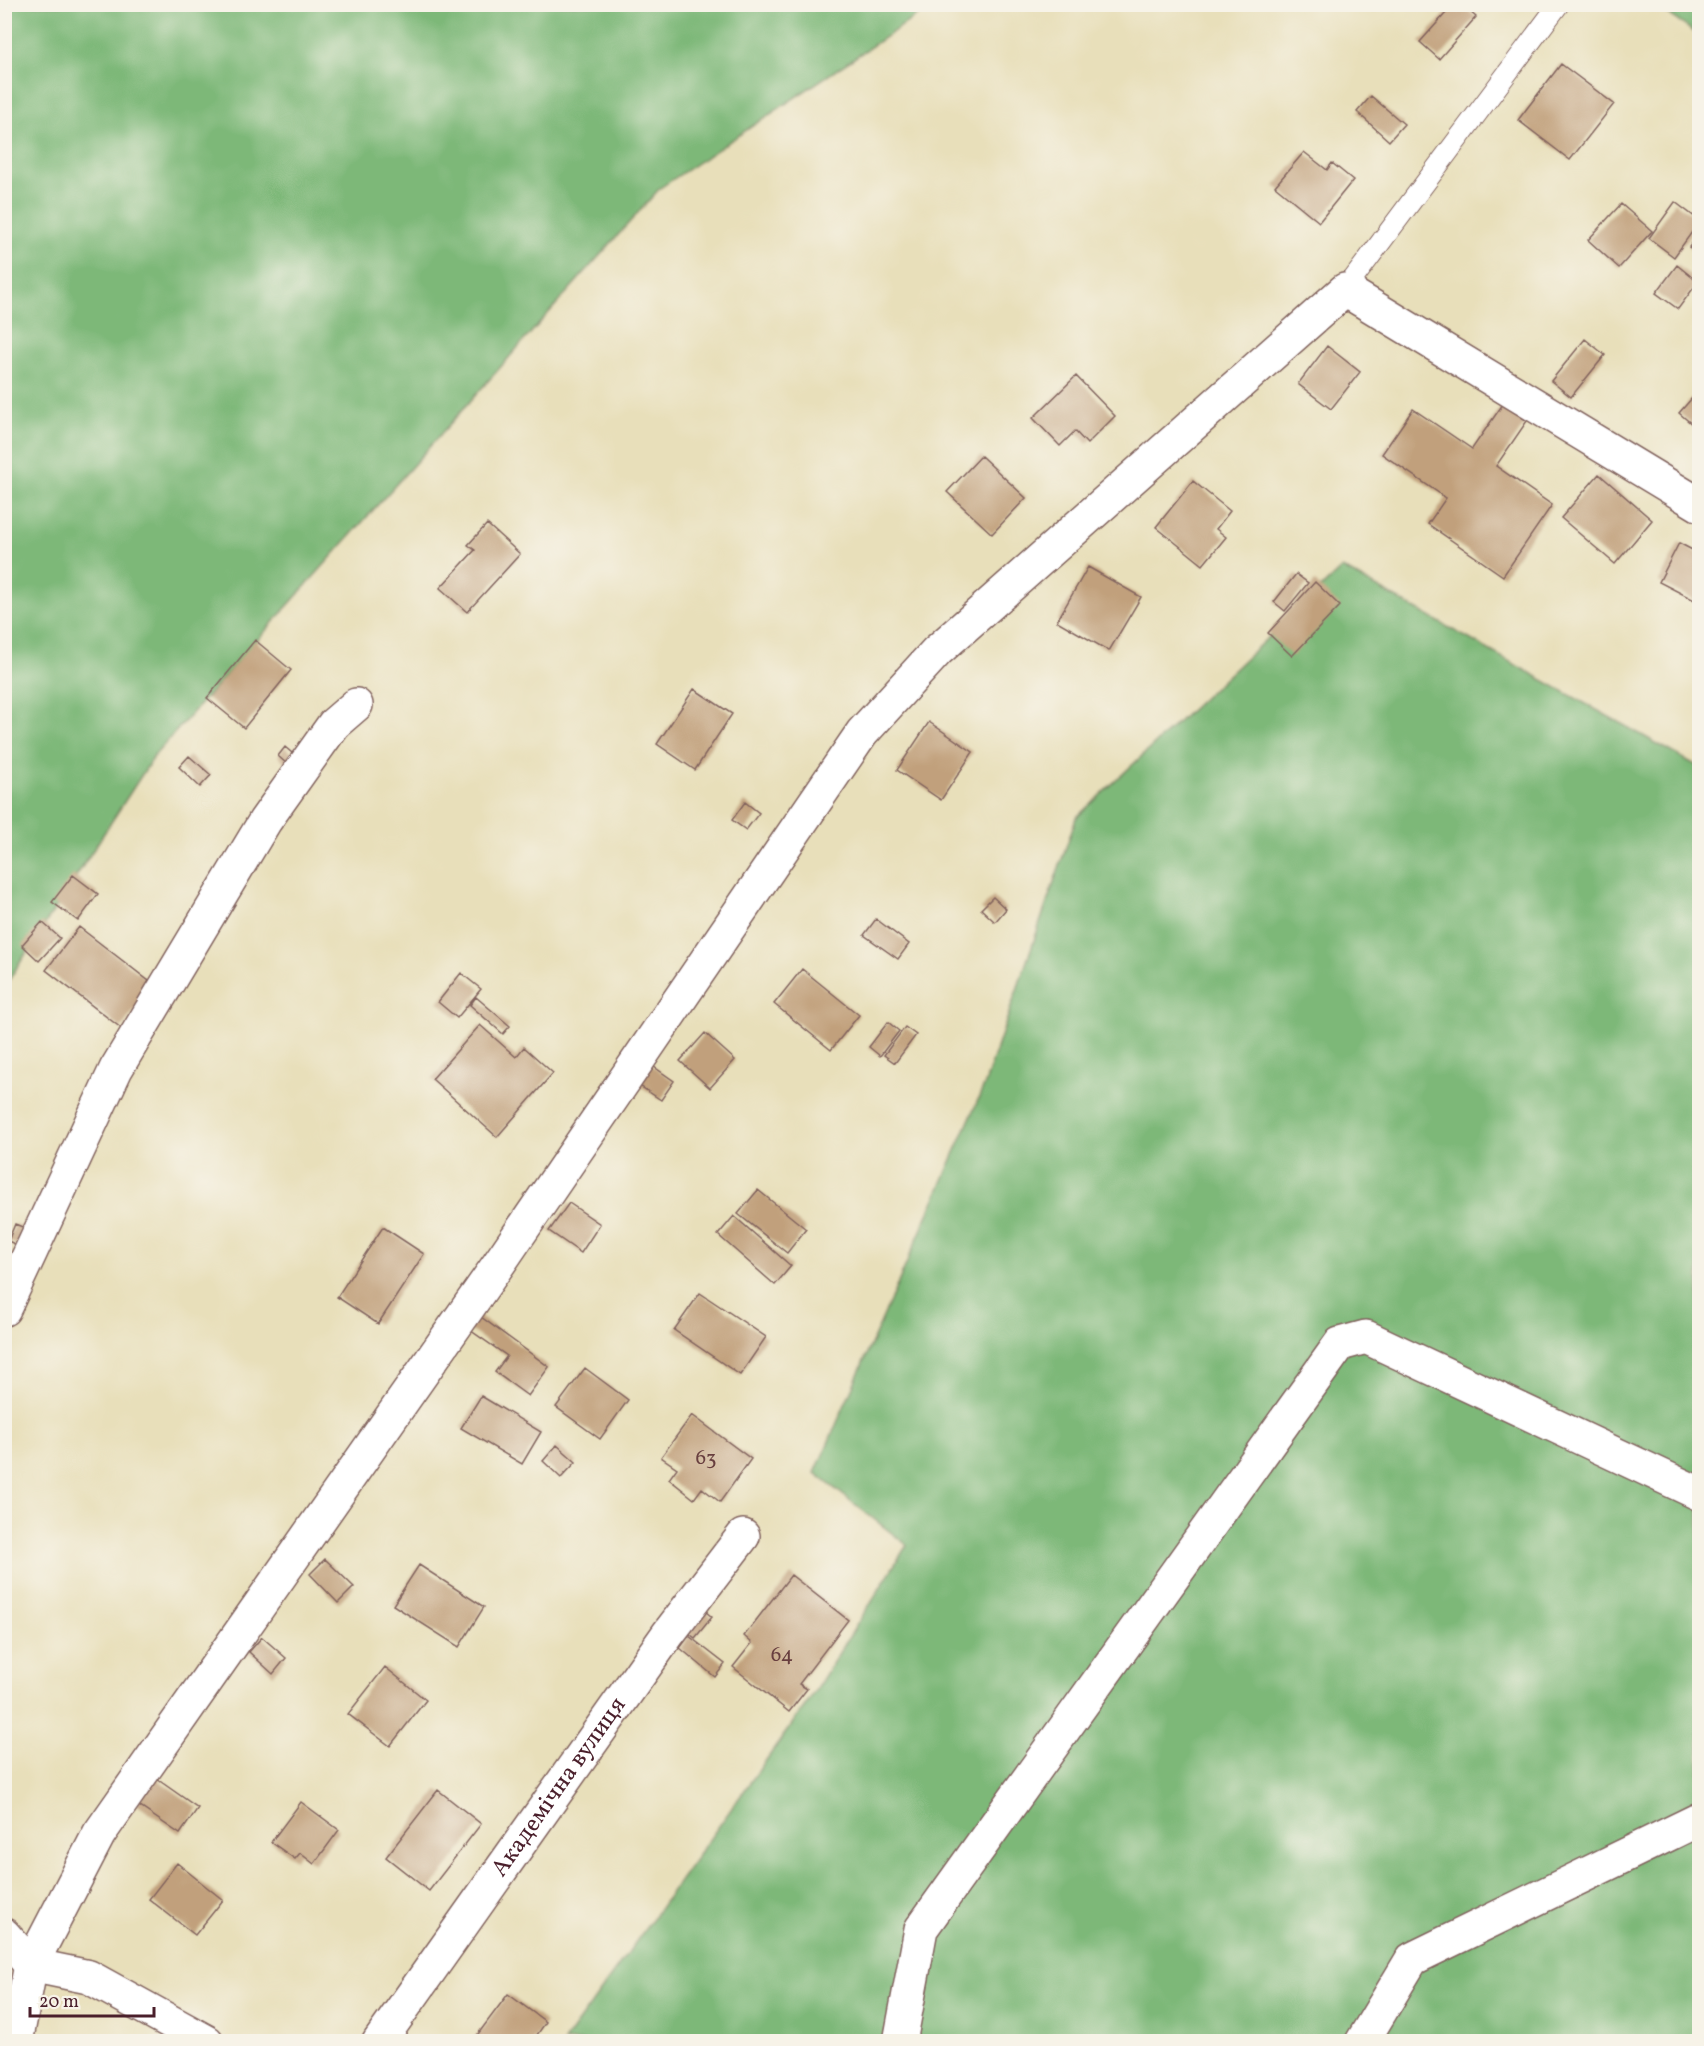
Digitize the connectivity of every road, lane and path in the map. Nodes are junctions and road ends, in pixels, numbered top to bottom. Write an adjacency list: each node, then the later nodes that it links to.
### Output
1 (1559, 4): 2 (lane)
2 (1345, 290): 3 (street); 10 (street)
3 (1700, 505)
4 (356, 705): 5 (street)
5 (4, 1309)
6 (1700, 1494): 14 (street)
7 (743, 1536): 13 (street, Академічна вулиця)
8 (1700, 1819): 15 (street)
9 (4, 1935): 10 (street)
10 (31, 1965): 11 (street); 12 (street)
11 (16, 2042)
12 (207, 2042)
13 (379, 2042)
14 (900, 2042)
15 (1362, 2042)

